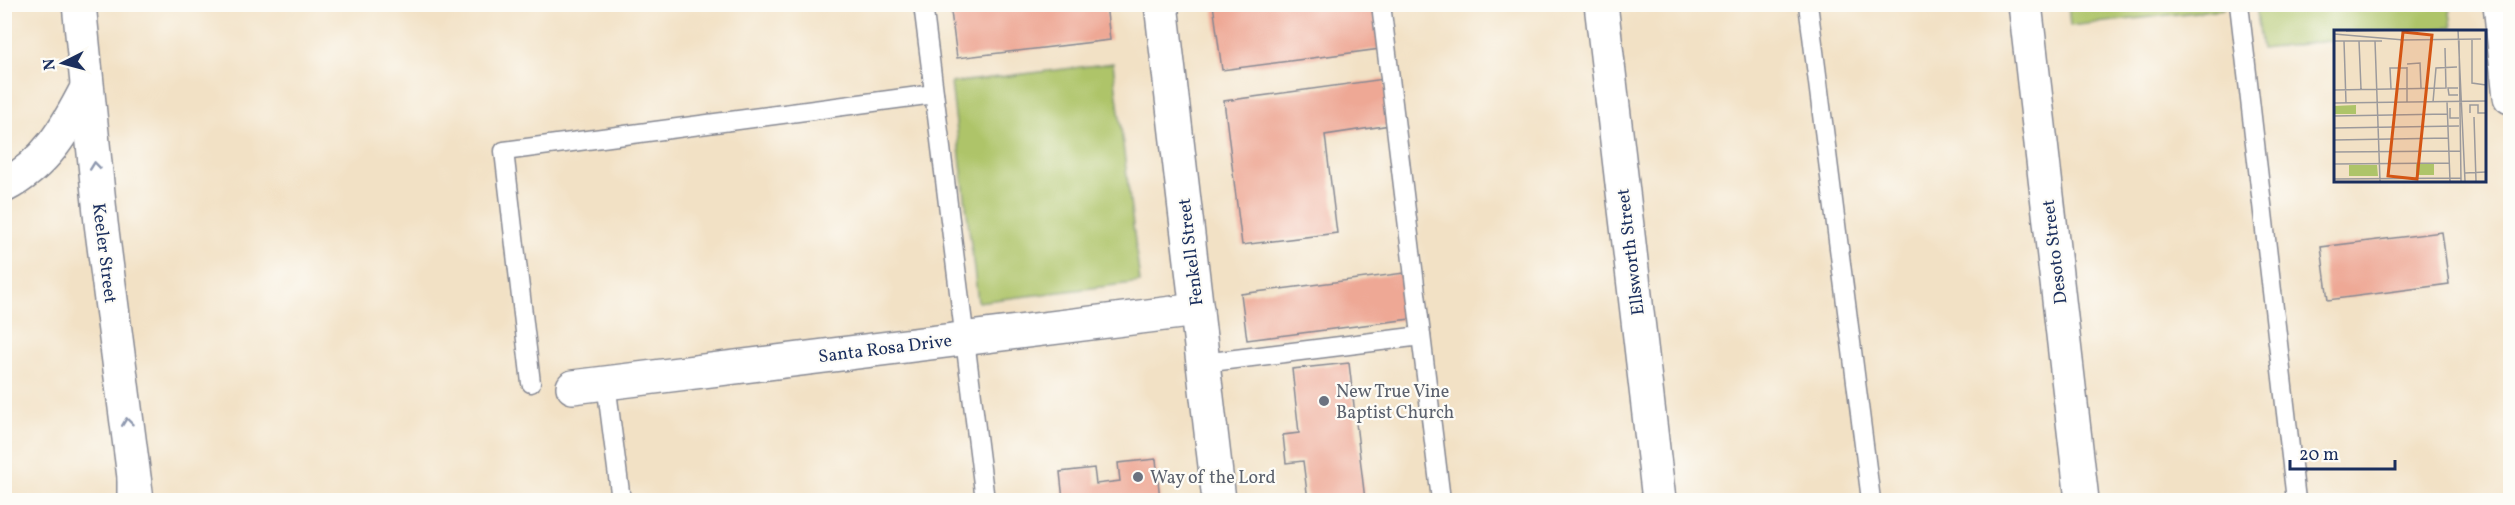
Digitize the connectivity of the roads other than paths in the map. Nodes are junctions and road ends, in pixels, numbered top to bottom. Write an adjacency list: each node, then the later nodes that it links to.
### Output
1 (79, 4): 10 (street, Keeler Street)
2 (923, 4): 11 (lane)
3 (1161, 4): 14 (street, Fenkell Street)
4 (1381, 4): 15 (lane)
5 (1600, 4): 26 (street, Ellsworth Street)
6 (1808, 4): 27 (lane)
7 (2025, 4): 28 (street, Desoto Street)
8 (2239, 4): 29 (lane)
9 (2500, 4): 12 (street)
10 (87, 88): 13 (street); 21 (street, Keeler Street, one-way to 10)
11 (934, 94): 16 (lane); 18 (lane)
12 (2511, 97)
13 (4, 186)
14 (1197, 310): 16 (street, Santa Rosa Drive); 17 (street, Fenkell Street)
15 (1421, 336): 17 (lane); 25 (lane)
16 (965, 338): 19 (street, Santa Rosa Drive); 23 (lane)
17 (1203, 363): 24 (street, Fenkell Street)
18 (531, 383)
19 (606, 383): 20 (street, Santa Rosa Drive); 22 (lane)
20 (573, 387)
21 (135, 494)
22 (621, 501)
23 (985, 501)
24 (1219, 501)
25 (1441, 501)
26 (1659, 501)
27 (1871, 501)
28 (2082, 501)
29 (2296, 501)

